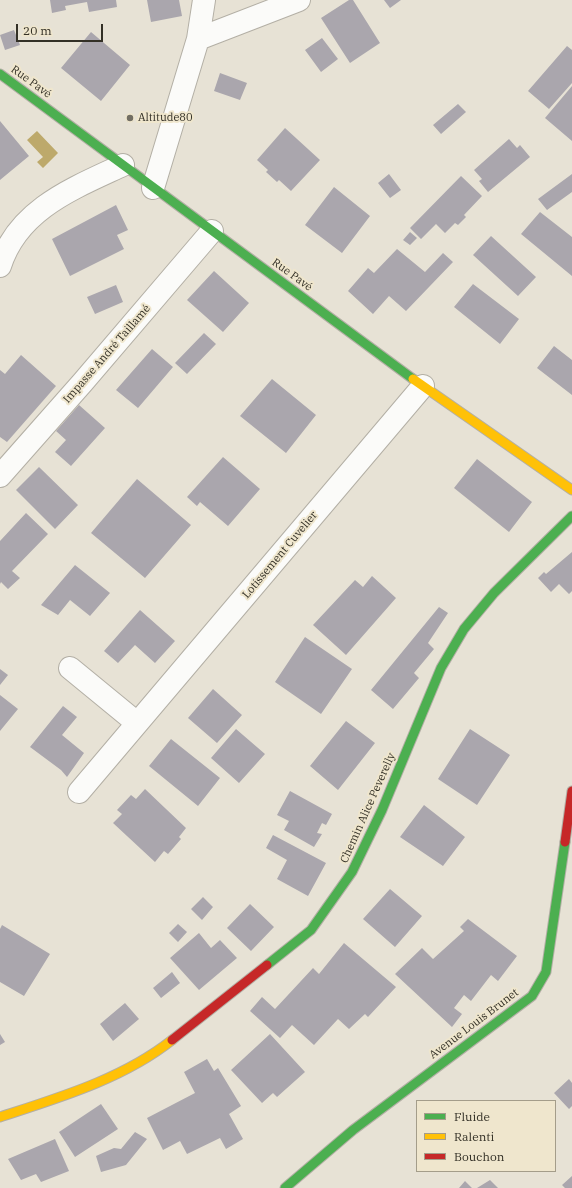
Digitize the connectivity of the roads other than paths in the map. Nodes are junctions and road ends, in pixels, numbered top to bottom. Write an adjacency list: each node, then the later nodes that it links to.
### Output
1 (204, 0): 3 (street)
2 (299, 0): 3 (street)
3 (198, 39): 6 (street)
4 (0, 74): 5 (street, Rue Pavé)
5 (123, 165): 6 (street, Rue Pavé); 8 (street)
6 (153, 188): 7 (street, Rue Pavé)
7 (212, 231): 9 (street, Rue Pavé); 10 (street, Impasse André Taillamé)
8 (0, 266)
9 (423, 386): 11 (street, Rue Pavé); 14 (street, Lotissement Cuvelier)
10 (0, 476)
11 (570, 486)
12 (572, 516): 17 (street, Chemin Alice Peverelly)
13 (70, 668): 14 (street)
14 (137, 723): 16 (street, Lotissement Cuvelier)
15 (572, 791): 18 (street, Avenue Louis Brunet)
16 (79, 792)
17 (0, 1117)
18 (285, 1188)

